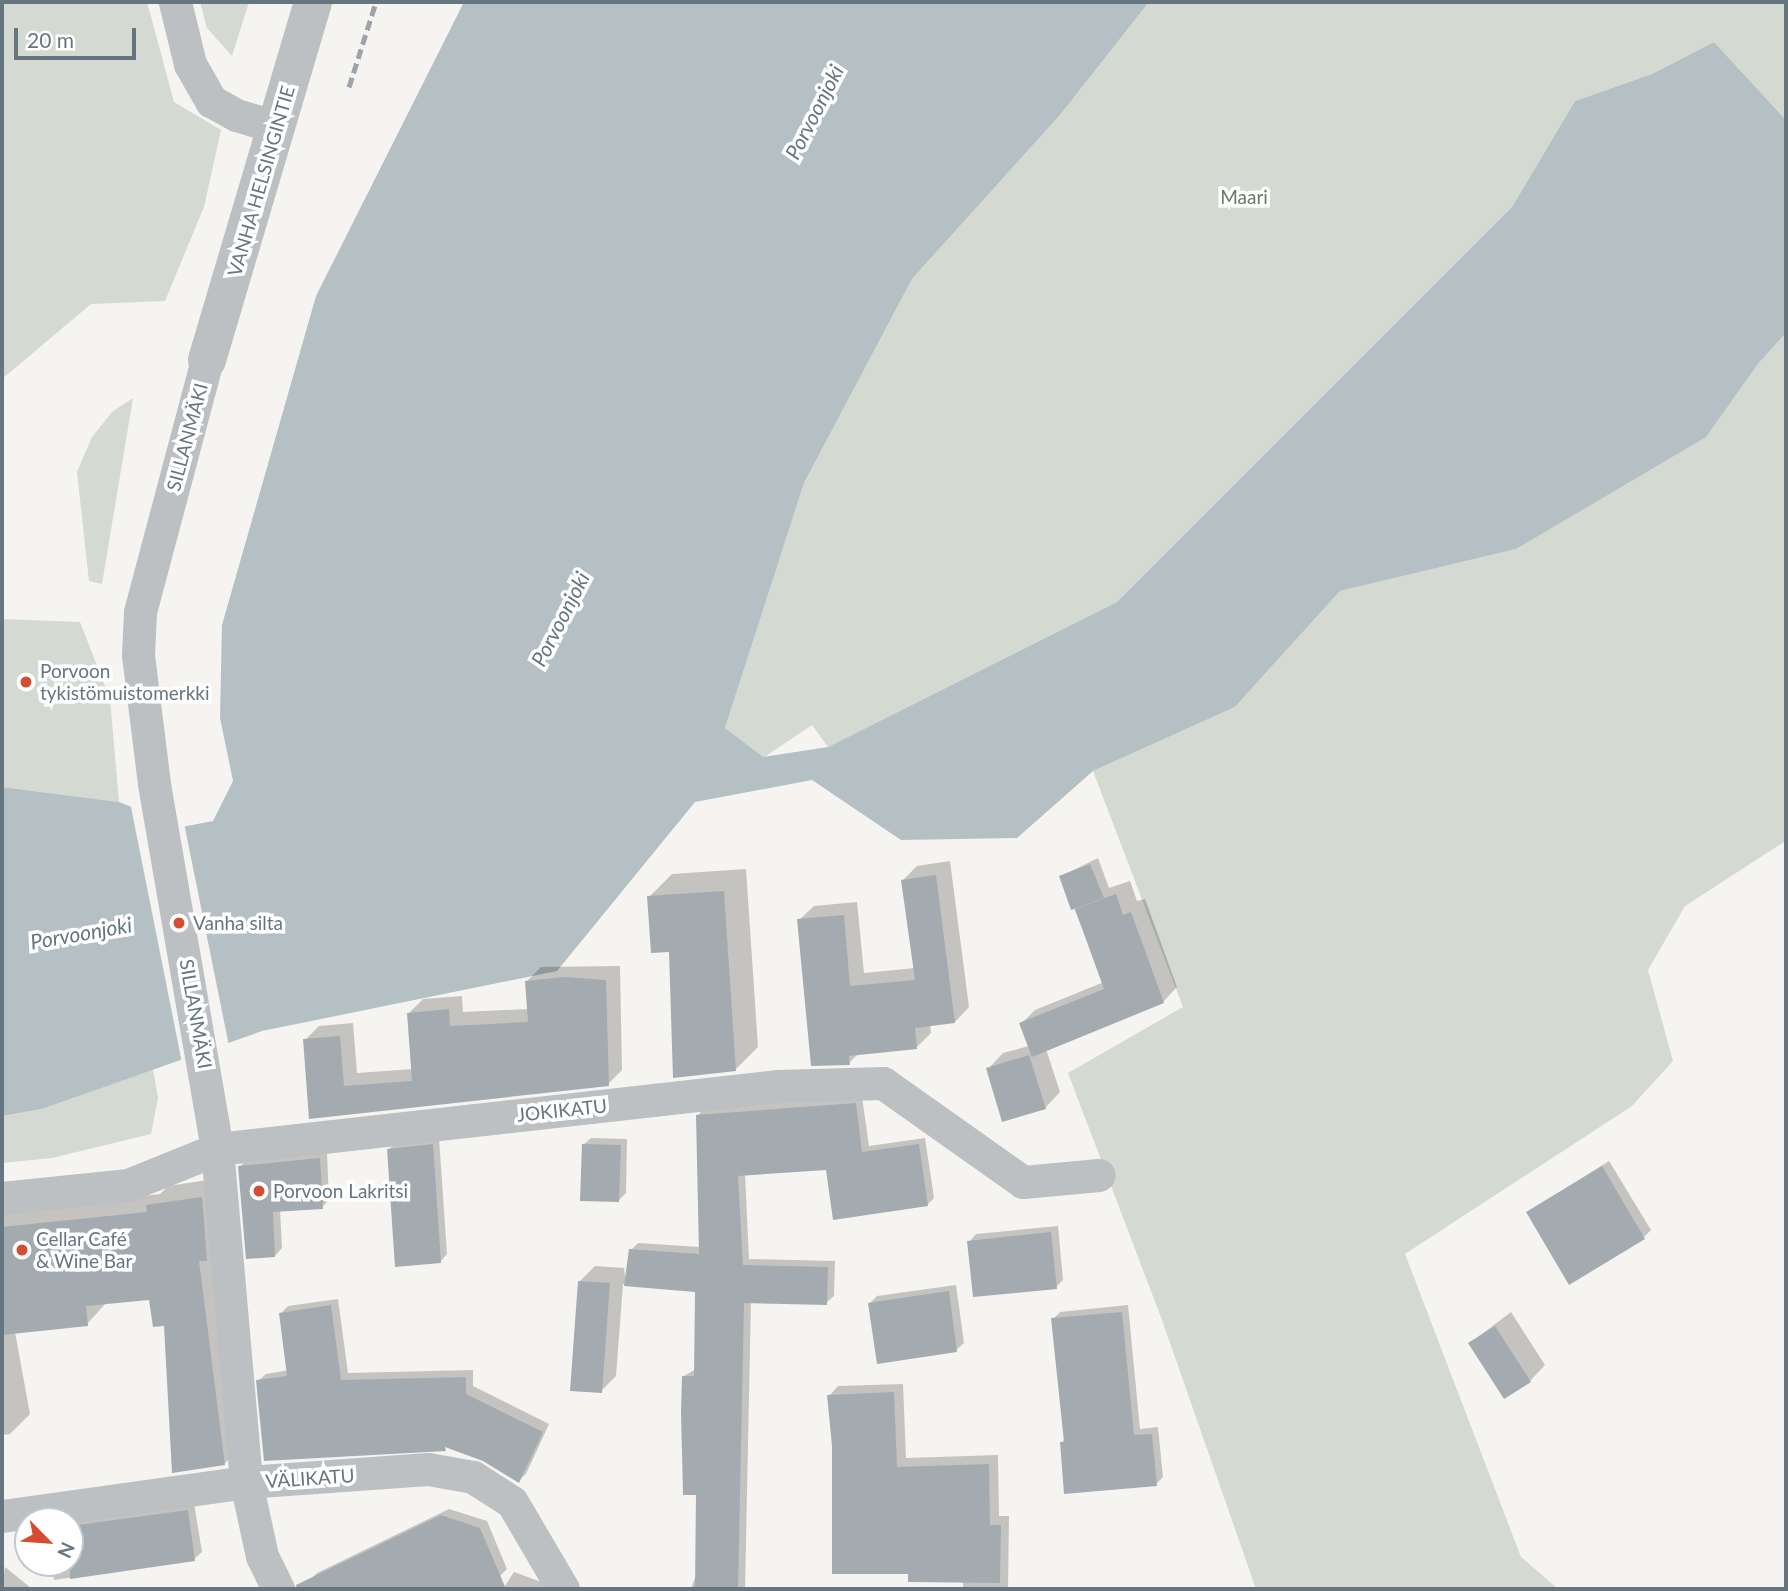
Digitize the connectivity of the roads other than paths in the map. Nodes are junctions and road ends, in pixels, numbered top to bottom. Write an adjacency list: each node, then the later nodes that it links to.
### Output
1 (175, 2): 3 (street)
2 (313, 2): 3 (street, VANHA HELSINGINTIE)
3 (277, 127): 4 (street, VANHA HELSINGINTIE)
4 (207, 360): 5 (street, SILLANMÄKI)
5 (217, 1149): 6 (street, JOKIKATU); 7 (street, JOKIKATU); 8 (street, SILLANMÄKI)
6 (1099, 1175)
7 (2, 1198)
8 (246, 1482): 9 (street, VÄLIKATU); 10 (street, SILLANMÄKI); 11 (street, VÄLIKATU)
9 (3, 1518)
10 (278, 1589)
11 (563, 1589)

